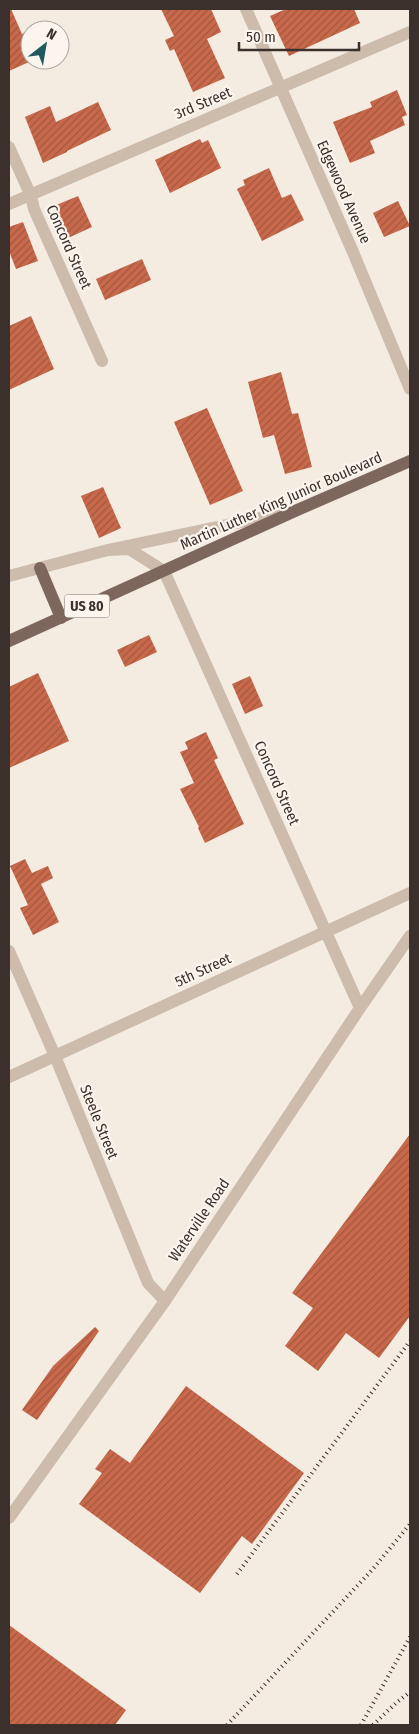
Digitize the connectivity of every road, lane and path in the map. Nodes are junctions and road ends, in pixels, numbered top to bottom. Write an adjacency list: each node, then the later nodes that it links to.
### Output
1 (246, 9): 3 (street, Edgewood Avenue)
2 (410, 32): 3 (street, 3rd Street)
3 (281, 88): 5 (street, 3rd Street); 8 (street, Edgewood Avenue)
4 (9, 147): 5 (street, Concord Street)
5 (31, 196): 6 (street, 3rd Street); 7 (street, Concord Street)
6 (9, 204)
7 (102, 361)
8 (410, 389)
9 (410, 462): 10 (main road, Martin Luther King Junior Boulevard / US 80)
10 (295, 511): 11 (street); 13 (main road, Martin Luther King Junior Boulevard / US 80)
11 (108, 550): 12 (street); 13 (street)
12 (40, 568): 14 (street); 15 (main road)
13 (164, 571): 15 (main road, US 80); 18 (street, Concord Street)
14 (9, 576)
15 (61, 618): 16 (main road, US 80)
16 (9, 641)
17 (410, 893): 18 (street, 5th Street)
18 (326, 931): 21 (street, Concord Street); 22 (street, 5th Street)
19 (410, 936): 21 (street, Waterville Road)
20 (9, 952): 22 (street, Steele Street)
21 (360, 1008): 24 (street, Waterville Road)
22 (55, 1056): 23 (street, 5th Street); 24 (street, Steele Street)
23 (9, 1077)
24 (164, 1301): 25 (street, Waterville Road)
25 (9, 1518)

